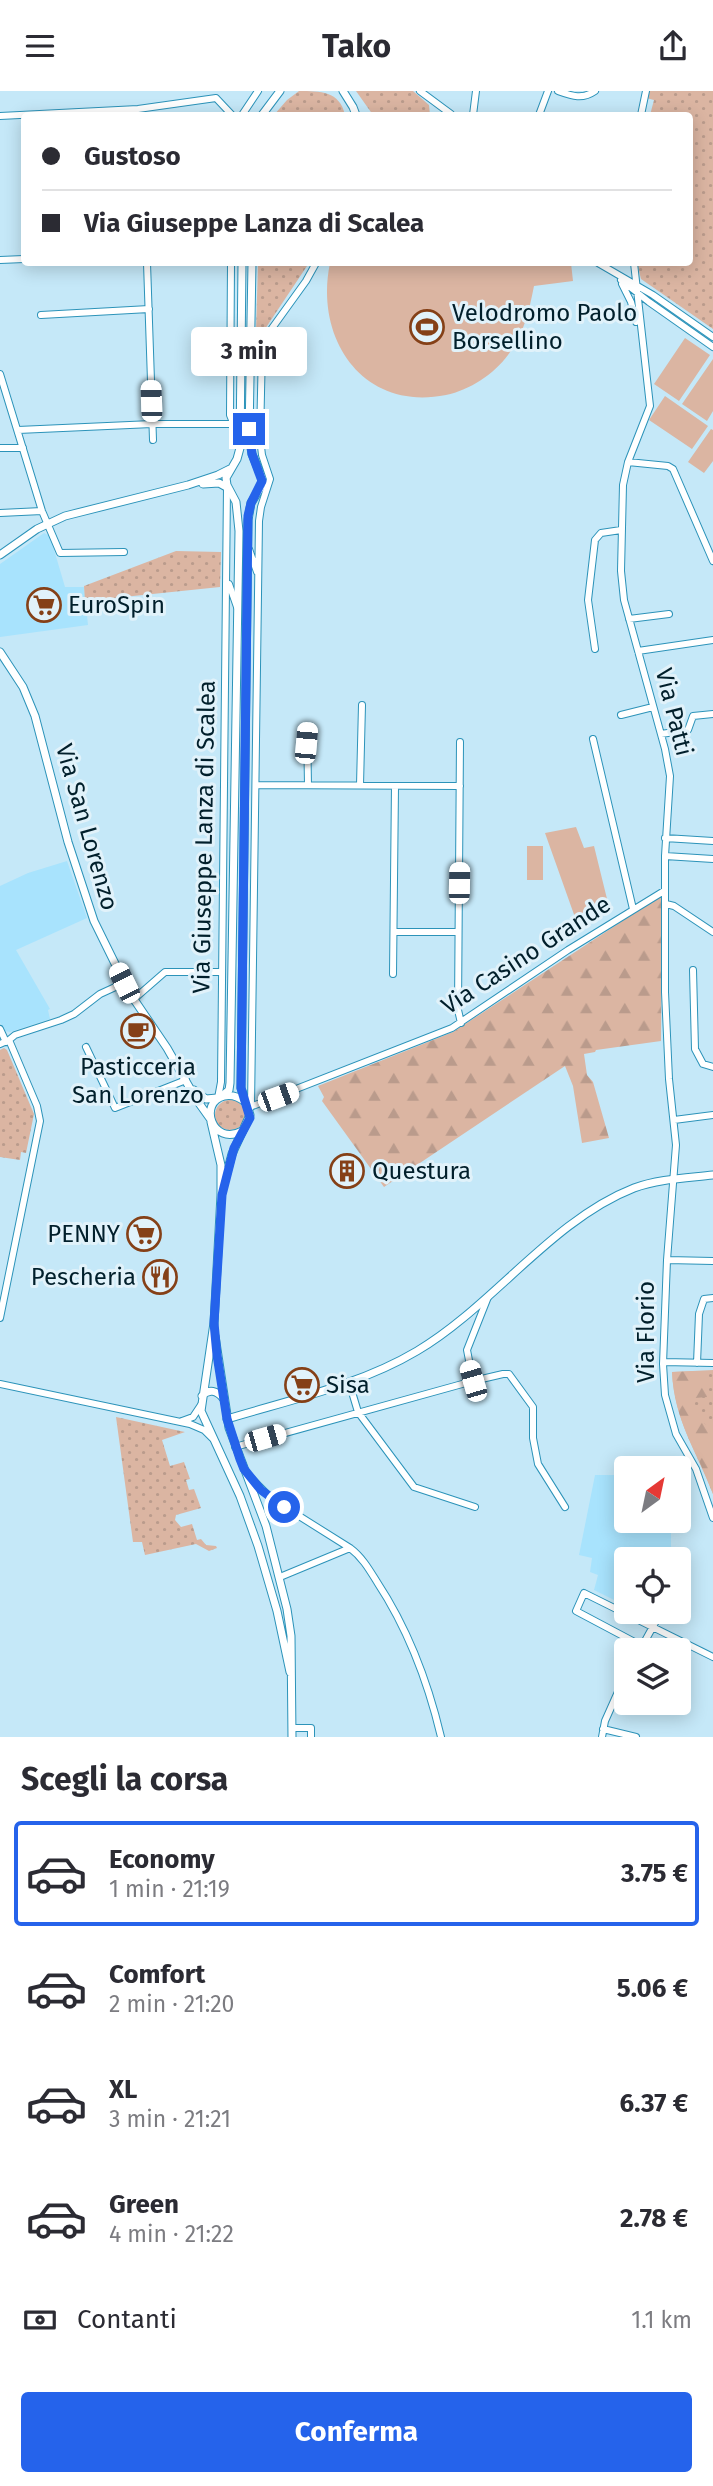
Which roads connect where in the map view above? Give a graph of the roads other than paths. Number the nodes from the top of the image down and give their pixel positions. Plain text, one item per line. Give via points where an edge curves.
1 (258, 91) edge
2 (275, 91) edge
3 (280, 91) edge
4 (343, 91) edge
5 (420, 91) edge
6 (476, 91) edge
7 (548, 91) edge
8 (558, 91) edge
9 (595, 91) edge
10 (646, 91) edge
11 (216, 94) edge
12 (138, 112) edge
13 (230, 112) edge
14 (244, 112) edge
15 (264, 112) edge
16 (264, 112) edge
17 (356, 112) edge
18 (447, 112) edge
19 (474, 112) edge
20 (540, 112) edge
21 (642, 112) edge
22 (21, 115) edge
23 (0, 116) edge
24 (21, 258) edge
25 (0, 260) edge
26 (147, 266) edge
27 (232, 266) edge
28 (242, 266) edge
29 (253, 266) edge
30 (314, 266) edge
31 (603, 266) edge
32 (634, 266) edge
33 (611, 271) junction
34 (636, 289) junction
35 (149, 309) junction
36 (41, 315) dead end
37 (713, 337) edge
38 (713, 347) edge
39 (645, 367) junction
40 (250, 376) junction
41 (261, 376) junction
42 (1, 378) edge
43 (152, 424) junction
44 (233, 424) junction
45 (18, 430) junction
46 (153, 440) dead end
47 (240, 441) junction
48 (0, 448) edge
49 (23, 448) junction
50 (628, 462) junction
51 (232, 466) junction
52 (258, 468) junction
53 (188, 485) junction
54 (229, 489) junction
55 (256, 495) junction
56 (42, 511) junction
57 (0, 513) edge
58 (47, 523) junction
59 (621, 530) junction
60 (248, 540) junction
61 (124, 552) dead end
62 (0, 555) edge
63 (713, 561) edge
64 (227, 575) junction
65 (258, 581) junction
66 (237, 609) junction
67 (669, 614) dead end
68 (629, 619) junction
69 (713, 640) edge
70 (595, 649) dead end
71 (638, 651) junction
72 (0, 652) edge
73 (362, 705) dead end
74 (653, 707) junction
75 (713, 714) edge
76 (621, 715) dead end
77 (307, 726) dead end
78 (661, 734) junction
79 (593, 739) dead end
80 (460, 743) dead end
81 (256, 785) junction
82 (308, 785) junction
83 (360, 785) junction
84 (395, 786) junction
85 (460, 786) junction
86 (665, 838) junction
87 (713, 841) edge
88 (665, 856) junction
89 (713, 859) edge
90 (664, 891) junction
91 (666, 904) junction
92 (633, 909) junction
93 (394, 932) junction
94 (458, 932) junction
95 (713, 932) edge
96 (694, 970) dead end
97 (222, 972) junction
98 (393, 974) dead end
99 (124, 983) junction
100 (134, 999) junction
101 (461, 1023) junction
102 (0, 1029) edge
103 (5, 1042) edge
104 (86, 1047) dead end
105 (713, 1067) edge
106 (187, 1081) junction
107 (220, 1097) junction
108 (248, 1106) junction
109 (713, 1115) edge
110 (674, 1120) junction
111 (211, 1121) junction
112 (245, 1128) junction
113 (713, 1175) edge
114 (675, 1179) junction
115 (222, 1195) junction
116 (667, 1260) junction
117 (713, 1261) edge
118 (489, 1295) junction
119 (713, 1298) edge
120 (0, 1318) edge
121 (214, 1323) junction
122 (663, 1363) junction
123 (697, 1363) junction
124 (713, 1363) edge
125 (473, 1381) junction
126 (349, 1382) junction
127 (0, 1384) edge
128 (202, 1396) junction
129 (223, 1399) junction
130 (201, 1405) junction
131 (358, 1412) junction
132 (227, 1419) junction
133 (180, 1421) junction
134 (212, 1438) junction
135 (234, 1447) junction
136 (244, 1469) junction
137 (475, 1507) dead end
138 (565, 1507) dead end
139 (713, 1518) edge
140 (350, 1548) junction
141 (280, 1577) junction
142 (284, 1595) junction
143 (273, 1599) junction
144 (655, 1624) edge
145 (654, 1627) junction
146 (623, 1638) edge
147 (647, 1638) edge
148 (713, 1657) edge
149 (290, 1672) junction
150 (614, 1702) edge
151 (292, 1728) junction
152 (603, 1728) junction
153 (292, 1737) edge
154 (311, 1737) edge
155 (441, 1737) edge
156 (602, 1737) edge
157 (636, 1737) edge

1 - 14 street
2 - 15 street
3 - 16 street
4 - 17 street
5 - 18 street
6 - 19 street
7 - 20 street
8 - 9 street via 576,97
10 - 21 street
11 - 12 street
11 - 13 street
22 - 23 street
24 - 25 street
26 - 35 street
27 - 44 street
28 - 47 street
29 - 40 street
30 - 41 street, Via Giuseppe Lanza di Scalea via 265,340
31 - 33 street
32 - 34 street, Via Patti
33 - 34 street
33 - 39 street via 631,302
34 - 37 street via 653,295
34 - 38 street
34 - 39 street, Via Patti
35 - 36 street
35 - 43 street
39 - 50 street, Via Patti via 650,406
40 - 41 street
40 - 52 street via 250,444
41 - 65 street, Via Giuseppe Lanza di Scalea via 260,444 270,482 259,517
42 - 45 street
43 - 44 street
43 - 45 street
43 - 46 street
44 - 47 street
45 - 49 street
47 - 51 street
48 - 49 street
49 - 56 street
50 - 59 street, Via Patti via 622,485
50 - 63 street via 673,469
51 - 52 street via 246,462
51 - 53 street
51 - 54 street via 226,478
52 - 55 street via 262,481
53 - 54 street via 216,483
53 - 58 street
54 - 55 street via 244,499
54 - 64 street, Via Giuseppe Lanza di Scalea
54 - 66 street, Via Giuseppe Lanza di Scalea via 238,517
55 - 60 street, Via Giuseppe Lanza di Scalea via 249,509
56 - 57 street
56 - 58 street
58 - 61 street via 60,553
58 - 62 street
59 - 68 street, Via Patti
59 - 70 street via 601,533 595,540 588,606
60 - 65 street, Via Giuseppe Lanza di Scalea
60 - 108 street, Via Giuseppe Lanza di Scalea via 241,1088
64 - 66 street, Via Giuseppe Lanza di Scalea
64 - 97 street, Via Giuseppe Lanza di Scalea
65 - 81 street, Via Giuseppe Lanza di Scalea
66 - 107 street, Via Giuseppe Lanza di Scalea via 230,1083
67 - 68 street
68 - 71 street, Via Patti
69 - 71 street
71 - 74 street, Via Patti
72 - 99 street, Via San Lorenzo via 29,699 87,906
73 - 83 street
74 - 76 street
74 - 78 street, Via Patti
75 - 78 street via 693,716 688,730
77 - 82 street
78 - 86 street, Via Patti via 670,776
79 - 92 street
80 - 85 street
81 - 82 street
81 - 108 street, Via Giuseppe Lanza di Scalea
82 - 83 street
83 - 84 street
84 - 85 street
84 - 93 street
85 - 94 street
86 - 87 street
86 - 88 street, Via Patti
88 - 89 street
88 - 90 street, Via Patti
90 - 91 street, Via Patti
90 - 92 street, Via Casino Grande
91 - 95 street
91 - 110 street, Via Patti via 667,1052
92 - 101 street, Via Casino Grande
93 - 94 street
93 - 98 street
94 - 101 street
96 - 105 street via 695,1049 703,1064
97 - 100 street via 165,972
97 - 107 street, Via Giuseppe Lanza di Scalea
99 - 100 street, Via San Lorenzo
99 - 103 street via 74,1014
100 - 106 street, Via San Lorenzo
101 - 108 street, Via Casino Grande via 317,1083
102 - 103 street
103 - 120 street via 40,1121
104 - 106 street via 115,1108
106 - 107 street, Via San Lorenzo via 203,1098
106 - 111 street, Via San Lorenzo
107 - 108 street via 235,1096
107 - 111 street via 212,1106
108 - 112 street via 250,1118
109 - 110 street
110 - 114 street, Via Patti
111 - 112 street via 228,1135
111 - 115 street, Via San Lorenzo
112 - 115 street, Via San Lorenzo via 232,1154
113 - 114 street
114 - 116 street, Via Florio
114 - 118 street via 636,1187 601,1203
115 - 121 street, Via San Lorenzo
116 - 117 street
116 - 122 street, Via Florio
118 - 125 street via 467,1350
118 - 126 street via 417,1351
119 - 123 street via 704,1300 699,1314
121 - 128 street
121 - 129 street
122 - 123 street
122 - 139 street, Via Florio via 665,1395 677,1434 696,1469
123 - 124 street
125 - 131 street
125 - 138 street via 509,1374 519,1387 533,1407 538,1464
126 - 131 street
126 - 132 street
127 - 133 street
128 - 129 street via 211,1391
128 - 130 street
129 - 132 street
130 - 133 street via 190,1419
130 - 134 street
131 - 135 street
131 - 137 street via 414,1487
132 - 135 street
133 - 134 street
134 - 143 street via 249,1520
135 - 136 street
136 - 140 street via 272,1499
136 - 141 street
140 - 141 street
140 - 155 street via 365,1563 399,1618 424,1678
141 - 142 street
142 - 143 street via 280,1601
142 - 149 street via 291,1636
143 - 149 street
144 - 145 street
145 - 146 street via 584,1593 576,1611
145 - 147 street
145 - 148 street
149 - 151 street
150 - 152 street
151 - 153 street
151 - 154 street via 311,1728
152 - 156 street
152 - 157 street

